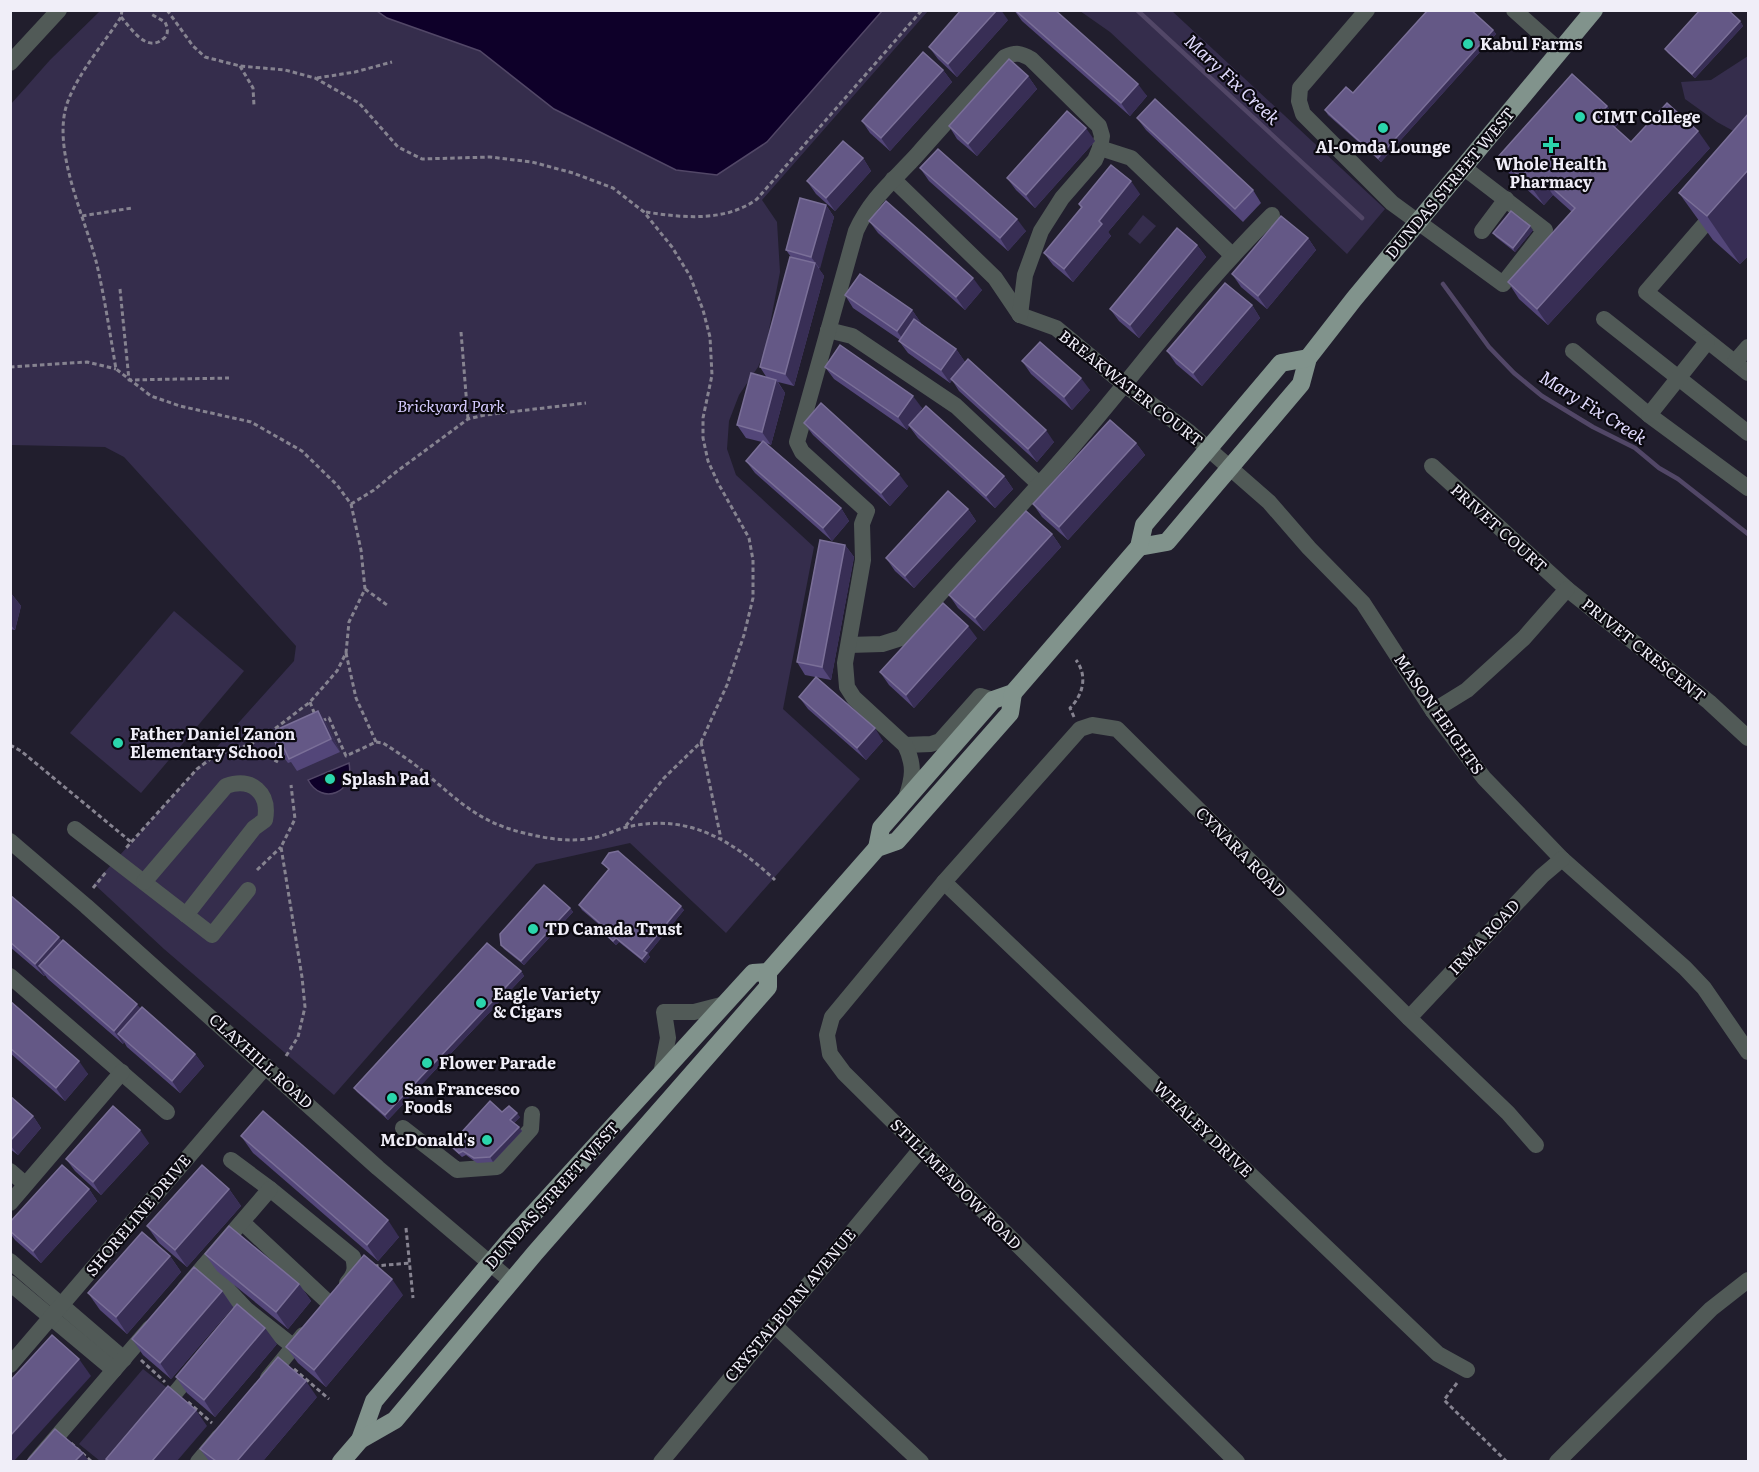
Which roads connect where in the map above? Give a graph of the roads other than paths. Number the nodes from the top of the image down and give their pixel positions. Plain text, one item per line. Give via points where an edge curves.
1 (59, 10) edge
2 (1367, 10) edge
3 (1514, 10) edge
4 (1594, 10) edge
5 (1560, 51) junction
6 (10, 63) edge
7 (1100, 148) junction
8 (1463, 167) junction
9 (893, 179) junction
10 (1727, 198) edge
11 (1506, 199) junction
12 (1272, 215) dead end
13 (1417, 222) junction
14 (1482, 231) dead end
15 (1232, 255) junction
16 (1020, 315) junction
17 (1604, 319) dead end
18 (828, 330) junction
19 (1707, 342) junction
20 (1749, 347) edge
21 (1573, 351) dead end
22 (1308, 358) junction
23 (1734, 362) junction
24 (1749, 373) edge
25 (1679, 377) junction
26 (1125, 385) junction
27 (1649, 414) junction
28 (1749, 433) edge
29 (1208, 449) junction
30 (1432, 466) dead end
31 (1230, 467) junction
32 (1040, 485) junction
33 (1749, 488) edge
34 (1139, 547) junction
35 (1567, 589) junction
36 (849, 645) junction
37 (1013, 693) junction
38 (993, 700) junction
39 (1433, 711) junction
40 (1749, 738) edge
41 (905, 745) junction
42 (905, 801) junction
43 (75, 830) dead end
44 (10, 841) edge
45 (877, 848) junction
46 (1562, 858) junction
47 (144, 882) junction
48 (944, 882) junction
49 (248, 890) dead end
50 (186, 915) junction
51 (768, 972) junction
52 (10, 976) edge
53 (725, 1004) junction
54 (1409, 1018) junction
55 (1743, 1032) edge
56 (1749, 1052) edge
57 (266, 1066) junction
58 (122, 1071) junction
59 (661, 1074) junction
60 (167, 1112) dead end
61 (532, 1114) dead end
62 (403, 1128) dead end
63 (1536, 1145) dead end
64 (920, 1150) junction
65 (231, 1160) dead end
66 (10, 1171) edge
67 (25, 1184) junction
68 (270, 1189) junction
69 (10, 1203) edge
70 (242, 1222) junction
71 (10, 1261) edge
72 (490, 1263) junction
73 (204, 1266) junction
74 (1749, 1280) edge
75 (511, 1281) junction
76 (10, 1283) edge
77 (175, 1300) edge
78 (57, 1311) junction
79 (323, 1312) junction
80 (160, 1317) edge
81 (774, 1325) junction
82 (289, 1353) junction
83 (204, 1359) edge
84 (123, 1360) junction
85 (10, 1365) edge
86 (1467, 1370) road end
87 (261, 1387) edge
88 (147, 1427) edge
89 (226, 1428) edge
90 (360, 1440) junction
91 (35, 1461) edge
92 (198, 1461) edge
93 (341, 1461) edge
94 (661, 1461) edge
95 (921, 1461) edge
96 (1237, 1461) edge
97 (1557, 1461) edge

1 - 6 street
2 - 13 street via 1300,88 1299,100 1303,114
3 - 5 street
4 - 5 main road, DUNDAS STREET WEST
5 - 8 main road, DUNDAS STREET WEST
7 - 9 street via 1099,126 1031,59 1013,53 1005,57
7 - 15 street via 1131,158
7 - 16 street via 1041,231 1025,275
8 - 11 street
8 - 13 main road, DUNDAS STREET WEST
9 - 16 street via 995,278
9 - 18 street via 874,199 856,231
10 - 19 street via 1646,292
11 - 13 street via 1545,230 1503,285
11 - 14 street
12 - 15 street
13 - 22 main road, DUNDAS STREET WEST
15 - 26 street
16 - 26 street, BREAKWATER COURT via 1056,328
17 - 25 street
18 - 32 street via 852,336 956,406
18 - 36 street via 797,442 802,452 867,511 862,524 863,560
19 - 23 street
19 - 25 street
20 - 23 street
21 - 27 street
22 - 29 main road, DUNDAS STREET WEST via 1281,363
22 - 31 main road, DUNDAS STREET WEST via 1301,384
23 - 24 street
25 - 27 street
25 - 28 street
26 - 29 street, BREAKWATER COURT
26 - 32 street
27 - 33 street
29 - 31 street, MASON HEIGHTS
29 - 34 main road, DUNDAS STREET WEST via 1144,525
30 - 35 street, PRIVET COURT
31 - 34 main road, DUNDAS STREET WEST via 1167,542
31 - 39 street, MASON HEIGHTS via 1269,502 1362,603
32 - 36 street via 901,638 882,644
34 - 37 main road, DUNDAS STREET WEST
35 - 39 street, PRIVET CRESCENT via 1524,638 1467,690
35 - 40 street, PRIVET CRESCENT
36 - 41 street via 845,663 847,687
37 - 38 main road, DUNDAS STREET WEST
37 - 45 main road, DUNDAS STREET WEST via 1010,713 897,841
38 - 41 street via 980,696 940,741
38 - 42 main road, DUNDAS STREET WEST
39 - 46 street, MASON HEIGHTS via 1484,778
41 - 42 street via 913,769
42 - 45 main road, DUNDAS STREET WEST via 881,828
43 - 47 street
44 - 57 street, CLAYHILL ROAD
45 - 51 main road, DUNDAS STREET WEST
46 - 54 street, IRMA ROAD
46 - 55 street, MASON HEIGHTS via 1685,968
47 - 50 street
47 - 50 street via 226,786 248,783 257,790 267,804 265,820 254,828
48 - 54 street, CYNARA ROAD via 1080,729 1092,725 1117,729
48 - 64 street, STILLMEADOW ROAD via 832,1017 827,1035 830,1054 844,1073
48 - 86 street, WHALEY DRIVE via 1438,1354
49 - 50 street via 212,935
51 - 53 main road, DUNDAS STREET WEST via 753,974
51 - 75 main road, DUNDAS STREET WEST via 768,987
52 - 58 street
53 - 59 main road, DUNDAS STREET WEST
53 - 59 street via 694,1012 664,1012 668,1038
54 - 63 street, CYNARA ROAD
55 - 56 street, MASON HEIGHTS
57 - 72 street, CLAYHILL ROAD
57 - 78 street, SHORELINE DRIVE
58 - 60 street
58 - 67 street
59 - 72 main road, DUNDAS STREET WEST
61 - 62 street via 531,1129 497,1167 457,1170
64 - 81 street, CRYSTALBURN AVENUE
64 - 96 street, STILLMEADOW ROAD
65 - 68 street
66 - 67 street
67 - 69 street
68 - 70 street
68 - 79 street via 353,1257 353,1276
70 - 73 street
70 - 79 street
71 - 78 street
72 - 75 street, CLAYHILL ROAD
72 - 90 main road, DUNDAS STREET WEST via 374,1401
73 - 77 street
73 - 82 street via 224,1284 243,1313
74 - 97 street via 1710,1309
75 - 90 main road, DUNDAS STREET WEST via 395,1420
76 - 78 street
78 - 84 street
78 - 85 street, SHORELINE DRIVE
79 - 82 street
80 - 84 street
81 - 94 street, CRYSTALBURN AVENUE
81 - 95 street
82 - 87 street
83 - 88 street
84 - 91 street
89 - 92 street
90 - 93 main road, DUNDAS STREET WEST

